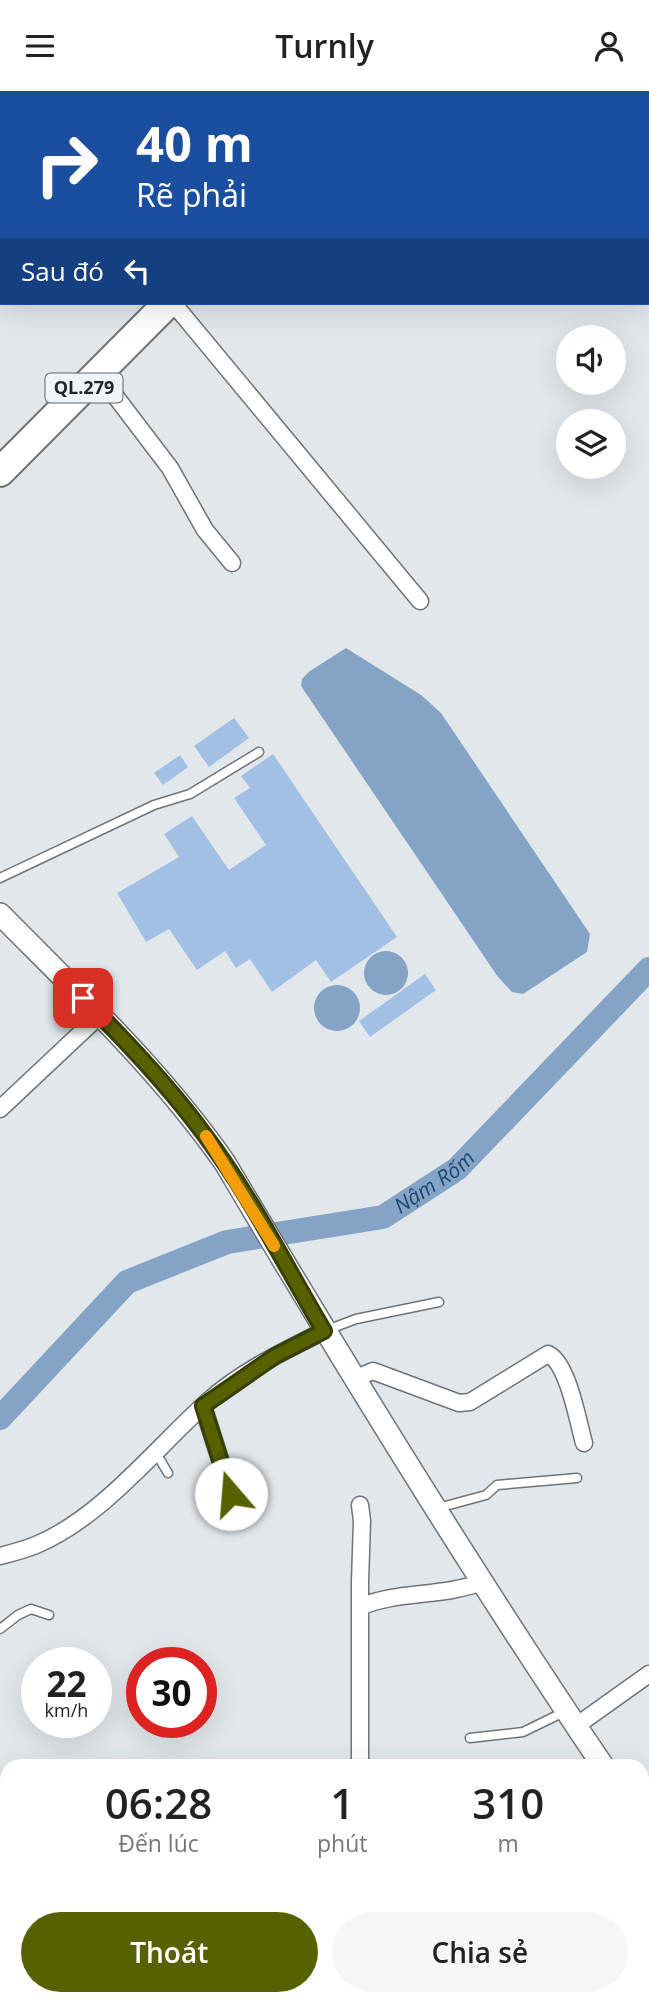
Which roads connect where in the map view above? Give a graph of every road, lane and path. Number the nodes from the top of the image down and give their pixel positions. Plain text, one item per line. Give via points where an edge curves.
1 (166, 305) edge
2 (175, 305) edge
3 (96, 376) junction
4 (1, 467) edge
5 (232, 563) dead end
6 (420, 601) dead end
7 (259, 752) dead end
8 (0, 878) edge
9 (0, 914) edge
10 (100, 1015) junction
11 (0, 1109) edge
12 (439, 1302) dead end
13 (321, 1325) junction
14 (354, 1379) junction
15 (203, 1406) junction
16 (584, 1443) dead end
17 (156, 1453) junction
18 (168, 1473) dead end
19 (577, 1478) dead end
20 (231, 1494) dead end
21 (360, 1505) dead end
22 (435, 1509) junction
23 (0, 1556) edge
24 (482, 1582) junction
25 (360, 1607) junction
26 (48, 1615) dead end
27 (0, 1629) edge
28 (649, 1675) edge
29 (571, 1718) junction
30 (470, 1738) dead end
31 (360, 1759) edge
32 (598, 1759) edge

1 - 3 highway, QL.279
2 - 6 street
3 - 4 highway, QL.279
3 - 5 street via 170,468 205,530
7 - 8 lane via 190,794 154,805
9 - 10 street
10 - 11 street
10 - 13 street via 176,1099 225,1163
12 - 13 lane
13 - 14 street
13 - 15 street
14 - 16 street via 373,1371 458,1403 470,1402 548,1354 556,1359 568,1386
14 - 22 street
15 - 17 street
15 - 20 street
17 - 18 lane
17 - 23 street via 83,1518 37,1545
19 - 22 lane via 497,1485 486,1495
21 - 25 street
22 - 24 street
24 - 25 street
24 - 29 street
25 - 31 street
26 - 27 lane via 31,1609
28 - 29 street
29 - 30 lane via 523,1732
29 - 32 street

